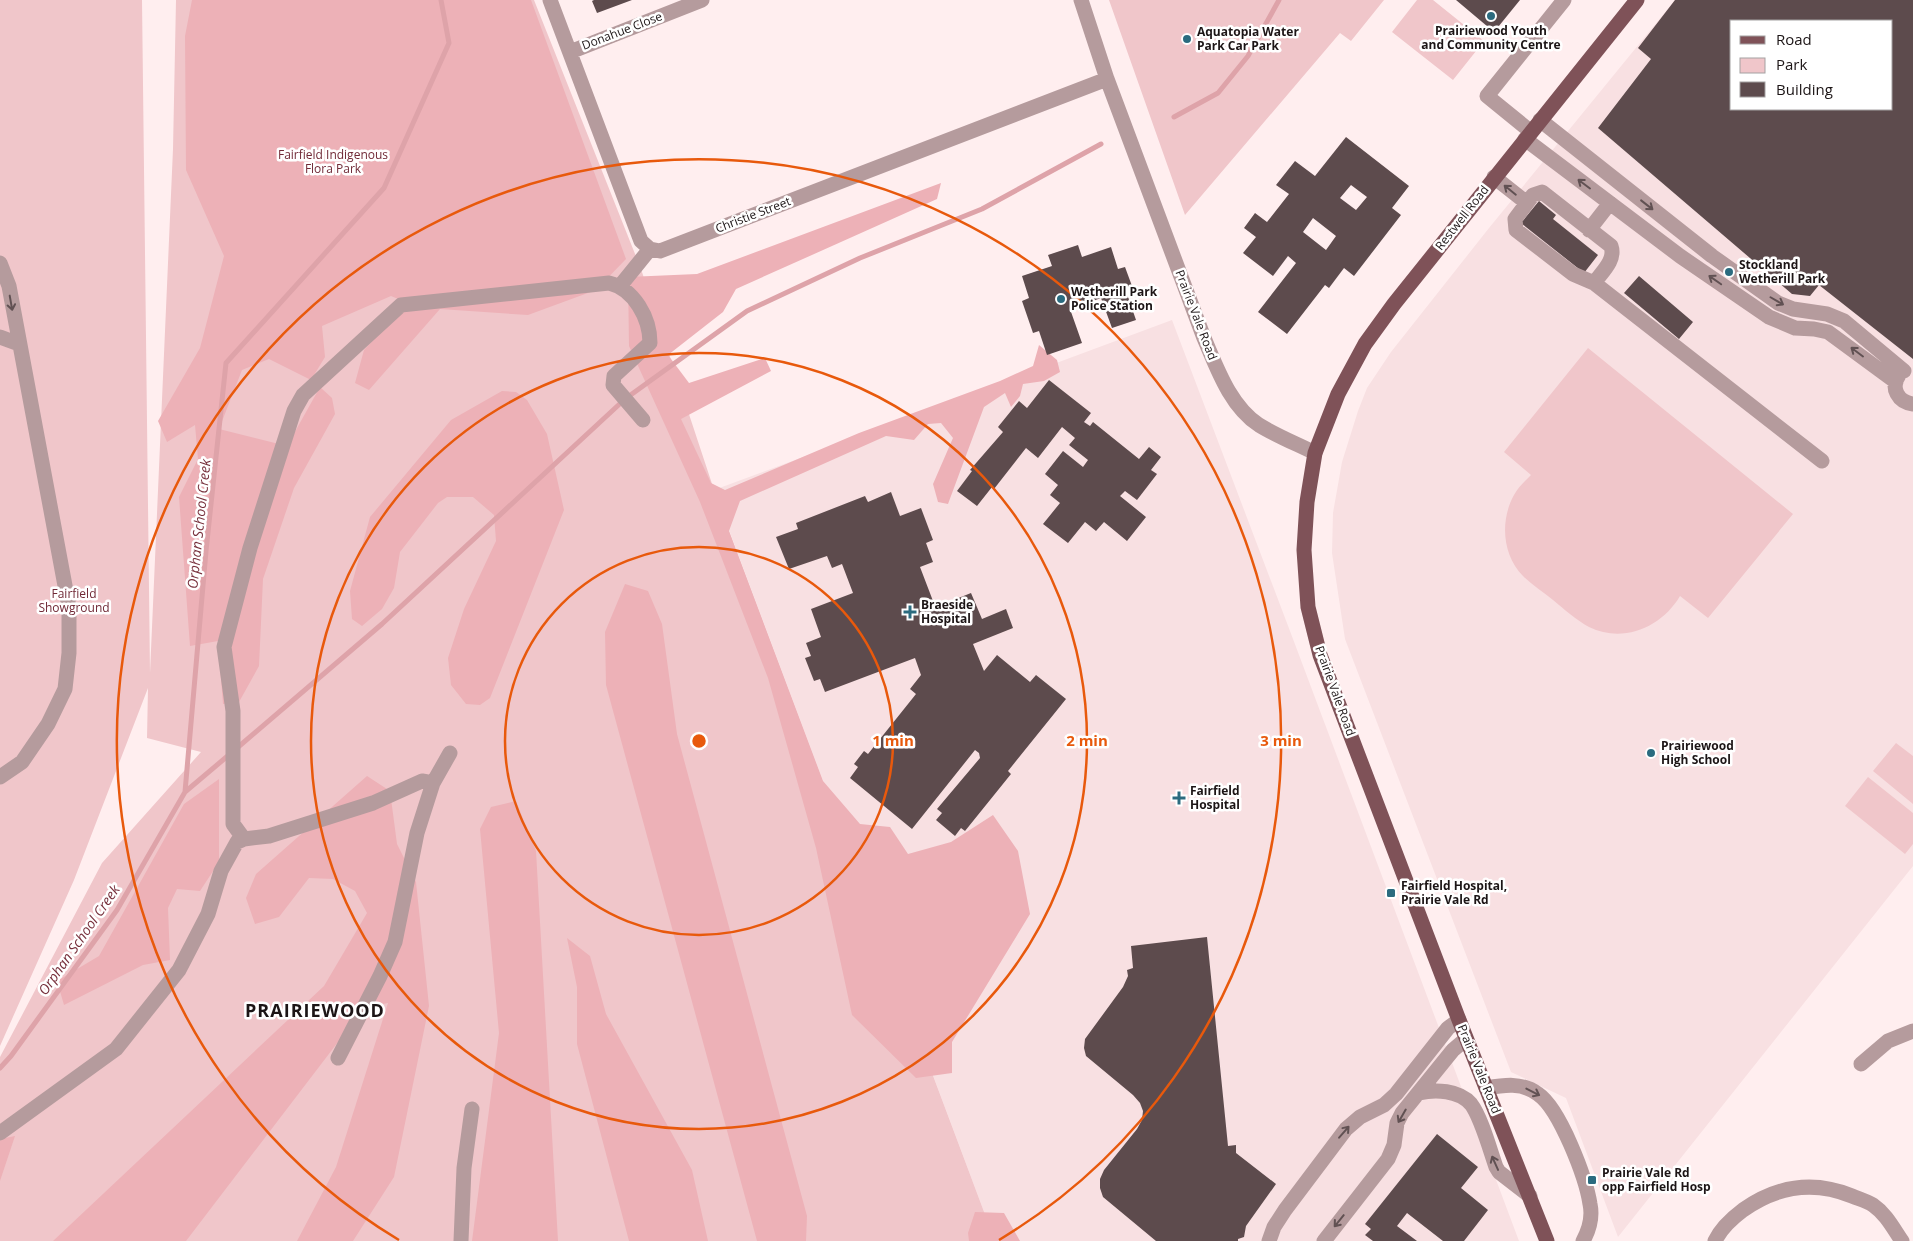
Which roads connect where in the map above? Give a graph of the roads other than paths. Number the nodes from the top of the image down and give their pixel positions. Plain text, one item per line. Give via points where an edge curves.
1 (550, 0) edge
2 (702, 0) edge
3 (1081, 0) edge
4 (1564, 0) edge
5 (1637, 0) edge
6 (570, 52) junction
7 (1107, 79) junction
8 (1532, 130) junction
9 (1494, 177) junction
10 (1527, 203) junction
11 (1610, 203) junction
12 (1589, 230) junction
13 (650, 249) junction
14 (0, 263) edge
15 (1594, 283) junction
16 (620, 286) junction
17 (0, 336) edge
18 (18, 344) junction
19 (1904, 374) edge
20 (1913, 404) edge
21 (643, 420) dead end
22 (1315, 453) junction
23 (1822, 461) dead end
24 (450, 753) dead end
25 (0, 777) edge
26 (434, 783) junction
27 (244, 839) junction
28 (1459, 1020) junction
29 (1913, 1031) edge
30 (1466, 1039) junction
31 (338, 1058) dead end
32 (1861, 1064) dead end
33 (1486, 1088) junction
34 (1419, 1093) junction
35 (472, 1109) dead end
36 (0, 1133) edge
37 (1530, 1196) junction
38 (1913, 1236) edge
39 (461, 1241) edge
40 (1269, 1241) edge
41 (1324, 1241) edge
42 (1547, 1241) edge
43 (1582, 1241) edge
44 (1715, 1241) edge
45 (1902, 1241) edge
46 (1906, 1241) edge

1 - 6 street
2 - 6 street, Donahue Close
3 - 7 street, Prairie Vale Road
4 - 8 street via 1487,96
5 - 8 main road, Restwell Road
6 - 13 street via 641,241
7 - 13 street, Christie Street via 660,251
7 - 22 street, Prairie Vale Road via 1204,338 1226,385 1249,417 1259,425
8 - 9 main road, Restwell Road
11 -> 8 street
8 -> 19 street via 1778,303 1844,321
10 -> 9 street
9 - 22 main road, Restwell Road via 1365,344 1338,394
10 - 12 street via 1533,195 1542,192
10 - 15 street via 1515,219 1516,230 1573,274
11 - 12 street
19 -> 11 street via 1828,332 1795,328 1769,317
12 - 15 street via 1611,246 1613,253
13 - 16 street
14 -> 18 street via 9,286
15 - 23 street
16 - 21 street via 631,295 650,329 650,343 614,376 613,385
16 - 27 street via 609,283 401,305 304,395 294,410 252,539 224,646 233,711 233,824
17 - 18 street
18 - 25 street via 69,608 70,653 65,689 48,724 22,762
19 - 20 street via 1895,389 1906,403
22 - 28 main road, Prairie Vale Road via 1304,550 1308,607 1320,655
24 - 26 street
26 - 27 street via 422,781 373,803 270,836
26 - 31 street via 417,833 396,942
27 - 36 street via 237,842 221,871 208,914 179,970 116,1049
28 - 30 main road, Prairie Vale Road
40 -> 28 street via 1285,1210 1346,1129 1396,1094 1448,1028
29 - 32 street via 1888,1041
30 - 33 main road, Prairie Vale Road
30 - 34 street
33 - 37 main road, Prairie Vale Road
33 -> 43 street via 1514,1084 1538,1094 1553,1111 1579,1166 1591,1205 1590,1230
37 -> 34 street via 1499,1172 1477,1115 1467,1100 1436,1091
34 -> 41 street via 1402,1113 1388,1160
35 - 39 street via 464,1168
37 - 42 main road, Prairie Vale Road
38 - 46 street
44 - 45 street via 1719,1231 1734,1216 1758,1199 1782,1189 1811,1187 1839,1191 1872,1204 1888,1219

